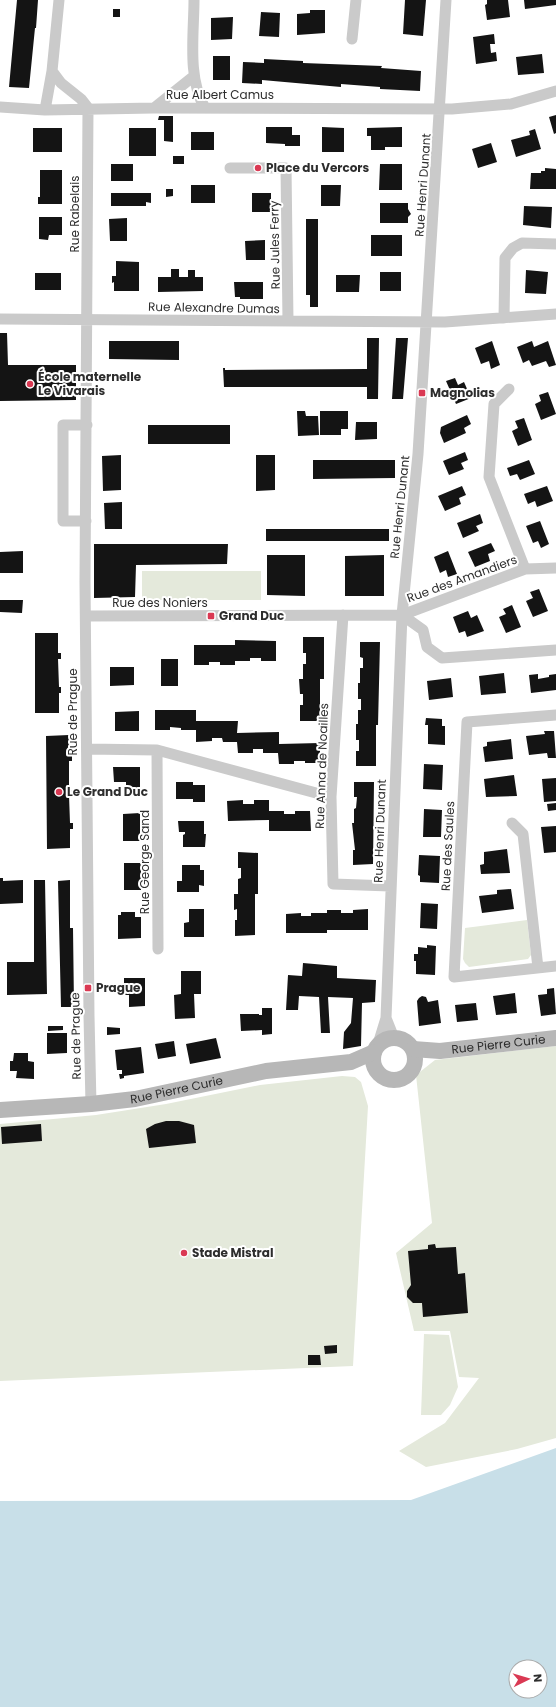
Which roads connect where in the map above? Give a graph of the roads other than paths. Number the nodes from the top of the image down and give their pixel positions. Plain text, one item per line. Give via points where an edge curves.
1 (59, 0) edge
2 (194, 0) edge
3 (356, 0) edge
4 (446, 0) edge
5 (352, 39) dead end
6 (52, 71) junction
7 (194, 76) junction
8 (556, 91) edge
9 (0, 107) edge
10 (88, 108) junction
11 (154, 108) junction
12 (205, 108) junction
13 (441, 109) junction
14 (45, 110) junction
15 (230, 168) dead end
16 (556, 244) edge
17 (556, 314) edge
18 (504, 318) junction
19 (0, 319) edge
20 (88, 319) junction
21 (288, 322) junction
22 (427, 322) junction
23 (509, 389) dead end
24 (87, 425) junction
25 (86, 521) junction
26 (556, 568) edge
27 (525, 569) junction
28 (343, 615) junction
29 (402, 615) junction
30 (86, 616) junction
31 (556, 650) edge
32 (556, 715) edge
33 (87, 749) junction
34 (157, 750) junction
35 (331, 797) junction
36 (512, 823) dead end
37 (390, 886) junction
38 (158, 949) dead end
39 (556, 966) edge
40 (538, 968) junction
41 (386, 1018) junction
42 (394, 1038) junction
43 (556, 1038) edge
44 (376, 1048) junction
45 (414, 1057) junction
46 (351, 1062) junction
47 (376, 1070) junction
48 (91, 1104) junction
49 (0, 1110) edge

1 - 6 street
2 - 7 street
3 - 5 street
4 - 13 street, Rue Henri Dunant
6 - 10 street
6 - 14 street
7 - 11 street
7 - 12 street via 197,92
8 - 13 street, Rue Albert Camus via 511,104
9 - 14 street, Rue Albert Camus
10 - 11 street, Rue Albert Camus
10 - 14 street, Rue Albert Camus
10 - 20 street, Rue Rabelais
11 - 12 street, Rue Albert Camus
12 - 13 street, Rue Albert Camus
13 - 22 street, Rue Henri Dunant
15 - 21 street, Rue Jules Ferry via 286,168
16 - 18 street via 522,243 513,248 505,258
17 - 18 street, Rue Alexandre Dumas
18 - 22 street, Rue Alexandre Dumas
19 - 20 street, Rue Alexandre Dumas
20 - 21 street, Rue Alexandre Dumas
20 - 24 street, Rue de Prague
21 - 22 street, Rue Alexandre Dumas
22 - 29 street, Rue Henri Dunant via 418,454
23 - 27 street via 494,404 489,477
24 - 25 street, Rue de Prague
24 - 25 street via 63,425 63,521
25 - 30 street, Rue de Prague
26 - 27 street, Rue des Amandiers
27 - 29 street, Rue des Amandiers
28 - 29 street, Rue des Noniers
28 - 30 street, Rue des Noniers
28 - 35 street, Rue Anna de Noailles
29 - 31 street via 423,630 427,647 442,658
29 - 37 street, Rue Henri Dunant
30 - 33 street, Rue de Prague
32 - 40 street, Rue des Saules via 467,722 454,977
33 - 34 street
33 - 48 street, Rue de Prague
34 - 35 street
34 - 38 street, Rue George Sand
35 - 37 street, Rue Anna de Noailles via 333,884
36 - 40 street via 523,834
37 - 41 street, Rue Henri Dunant
39 - 40 street, Rue des Saules
41 - 42 street, Rue Henri Dunant
41 - 44 street, Rue Henri Dunant
42 - 44 street via 383,1041
42 - 45 street via 405,1041
43 - 45 street, Rue Pierre Curie via 440,1051
44 - 46 street, Rue Pierre Curie
44 - 47 street via 373,1058
45 - 47 street via 407,1076 401,1079 387,1079
46 - 47 street, Rue Pierre Curie
46 - 48 street, Rue Pierre Curie via 266,1072 135,1099
48 - 49 street, Rue Pierre Curie

